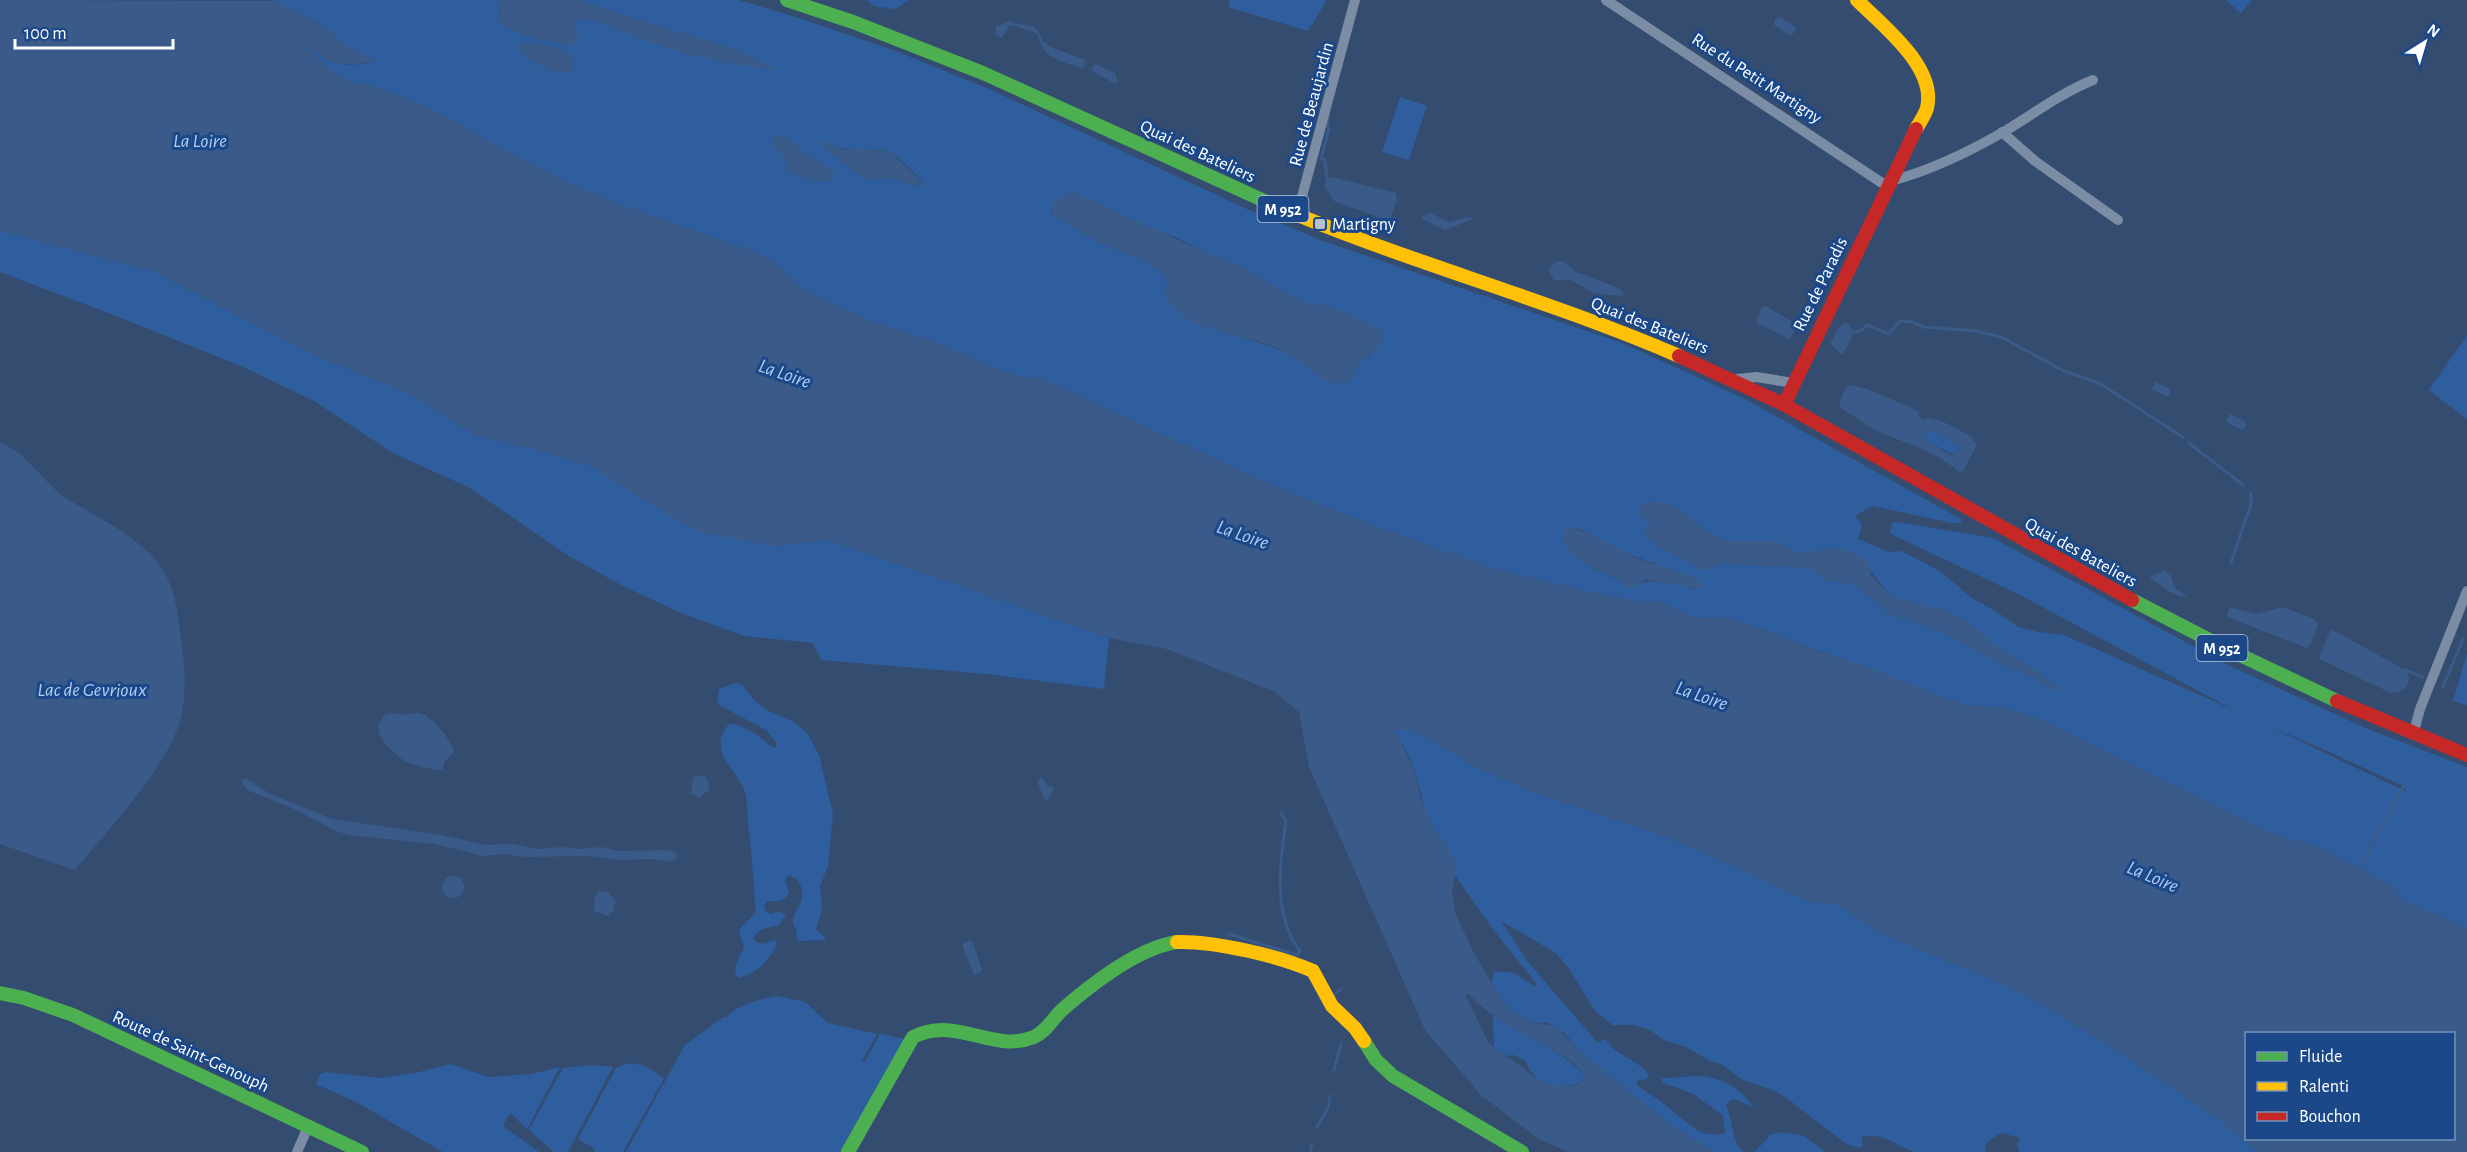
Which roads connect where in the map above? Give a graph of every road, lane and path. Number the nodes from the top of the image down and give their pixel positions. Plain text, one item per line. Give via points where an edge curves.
1 (787, 0) edge
2 (1355, 0) edge
3 (1606, 0) edge
4 (1857, 0) edge
5 (2093, 80) dead end
6 (2002, 132) junction
7 (1890, 184) junction
8 (1297, 215) junction
9 (2118, 220) dead end
10 (1734, 379) junction
11 (1793, 383) junction
12 (1784, 405) junction
13 (2467, 591) edge
14 (2414, 735) junction
15 (2467, 755) edge
16 (0, 993) edge
17 (308, 1127) junction
18 (297, 1152) edge
19 (362, 1152) edge
20 (848, 1152) edge
21 (1522, 1152) edge

1 - 8 main road, Quai des Bateliers / M 952 via 991,76
2 - 8 street, Rue de Beaujardin
3 - 7 street, Rue du Petit Martigny
4 - 7 main road via 1910,52 1927,90 1927,106
5 - 6 street via 2067,90
6 - 7 street via 1923,172
6 - 9 street via 2035,161
7 - 11 main road, Rue de Paradis
8 - 10 main road, Quai des Bateliers / M 952 via 1599,322
10 - 11 street via 1757,377
10 - 12 main road, Quai des Bateliers / M 952
11 - 12 main road, Rue de Paradis
12 - 14 main road, Quai des Bateliers / M 952 via 2183,628 2328,699
13 - 14 street via 2420,709
14 - 15 main road, Quai des Bateliers / M 952
16 - 17 main road, Route de Saint-Genouph via 73,1016
17 - 18 street
17 - 19 main road, Route de Saint-Genouph
20 - 21 main road via 913,1037 932,1029 1005,1040 1034,1037 1046,1031 1064,1008 1101,981 1162,944 1182,941 1220,945 1313,971 1332,1006 1393,1076

